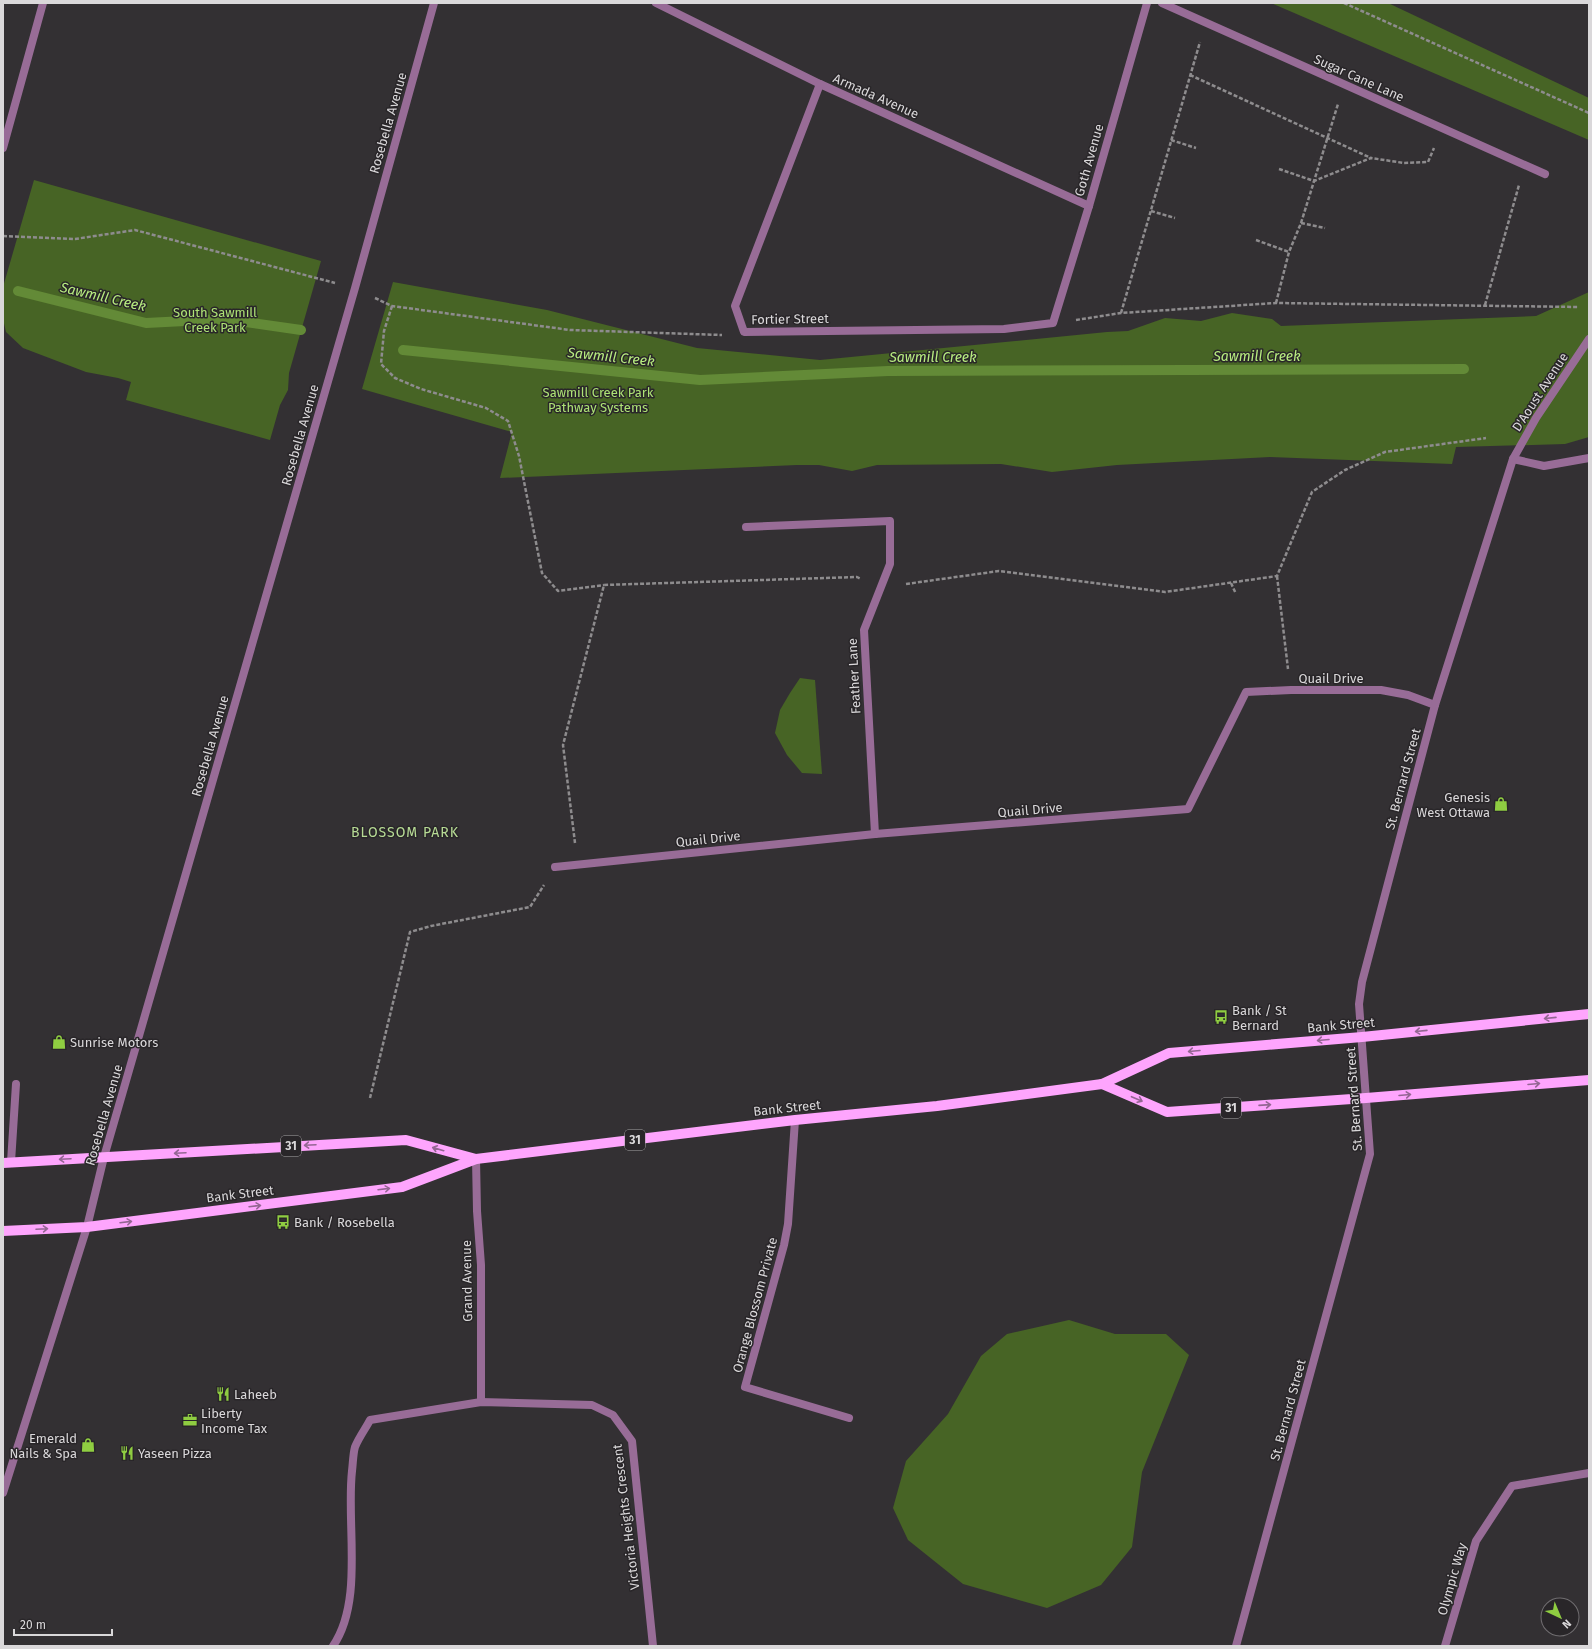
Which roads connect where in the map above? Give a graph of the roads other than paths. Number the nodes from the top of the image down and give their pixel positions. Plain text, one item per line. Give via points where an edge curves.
1 (43, 3) edge
2 (434, 3) edge
3 (656, 3) edge
4 (1147, 3) edge
5 (1162, 3) edge
6 (820, 84) junction
7 (3, 148) edge
8 (1545, 174) dead end
9 (1089, 206) junction
10 (1053, 323) joint
11 (1589, 339) edge
12 (1589, 458) edge
13 (1513, 459) junction
14 (746, 527) dead end
15 (1435, 705) junction
16 (875, 834) junction
17 (555, 867) road end
18 (1589, 1014) edge
19 (1362, 1037) junction
20 (1589, 1080) edge
21 (16, 1084) dead end
22 (1102, 1084) junction
23 (1366, 1098) junction
24 (795, 1120) junction
25 (104, 1157) junction
26 (476, 1159) junction
27 (7, 1162) edge
28 (87, 1227) junction
29 (3, 1231) edge
30 (482, 1402) junction
31 (849, 1418) dead end
32 (1589, 1473) edge
33 (3, 1493) edge
34 (333, 1646) edge
35 (653, 1646) edge
36 (1236, 1646) edge
37 (1445, 1646) edge

1 - 7 street
2 - 25 street, Rosebella Avenue
3 - 6 street, Armada Avenue
4 - 9 street, Goth Avenue
5 - 8 street, Sugar Cane Lane
6 - 9 street, Armada Avenue
6 - 10 street, Fortier Street via 735,306 744,332 1004,329
9 - 10 street, Goth Avenue
11 - 13 street, D'Aoust Avenue via 1536,418
12 - 13 street via 1544,466
13 - 15 street, St. Bernard Street
14 - 16 street, Feather Lane via 890,521 890,564 864,630
15 - 16 street, Quail Drive via 1408,695 1382,690 1246,692 1188,809
15 - 19 street, St. Bernard Street via 1362,982 1359,1004
16 - 17 street, Quail Drive
18 -> 19 main road, Bank Street / 31
19 -> 22 main road, Bank Street / 31 via 1168,1053
19 - 23 street, St. Bernard Street
23 -> 20 main road, 31
21 - 27 street
22 -> 23 main road, 31 via 1167,1112
22 - 24 main road, Bank Street / 31 via 937,1106
23 - 36 street, St. Bernard Street via 1370,1154
24 - 26 main road, Bank Street / 31
24 - 31 street, Orange Blossom Private via 788,1224 745,1387
26 -> 25 main road, Bank Street / 31 via 406,1140
25 -> 27 main road, Bank Street / 31
25 - 28 street, Rosebella Avenue
28 -> 26 main road, Bank Street / 31 via 402,1187
26 - 30 street, Grand Avenue via 481,1265
29 -> 28 main road, Bank Street / 31
28 - 33 street, Rosebella Avenue
30 - 34 street, Victoria Heights Crescent via 370,1420 355,1447 351,1484 352,1578 348,1609 340,1637
30 - 35 street, Victoria Heights Crescent via 592,1405 613,1415 632,1441
32 - 37 street, Olympic Way via 1512,1486 1476,1541

